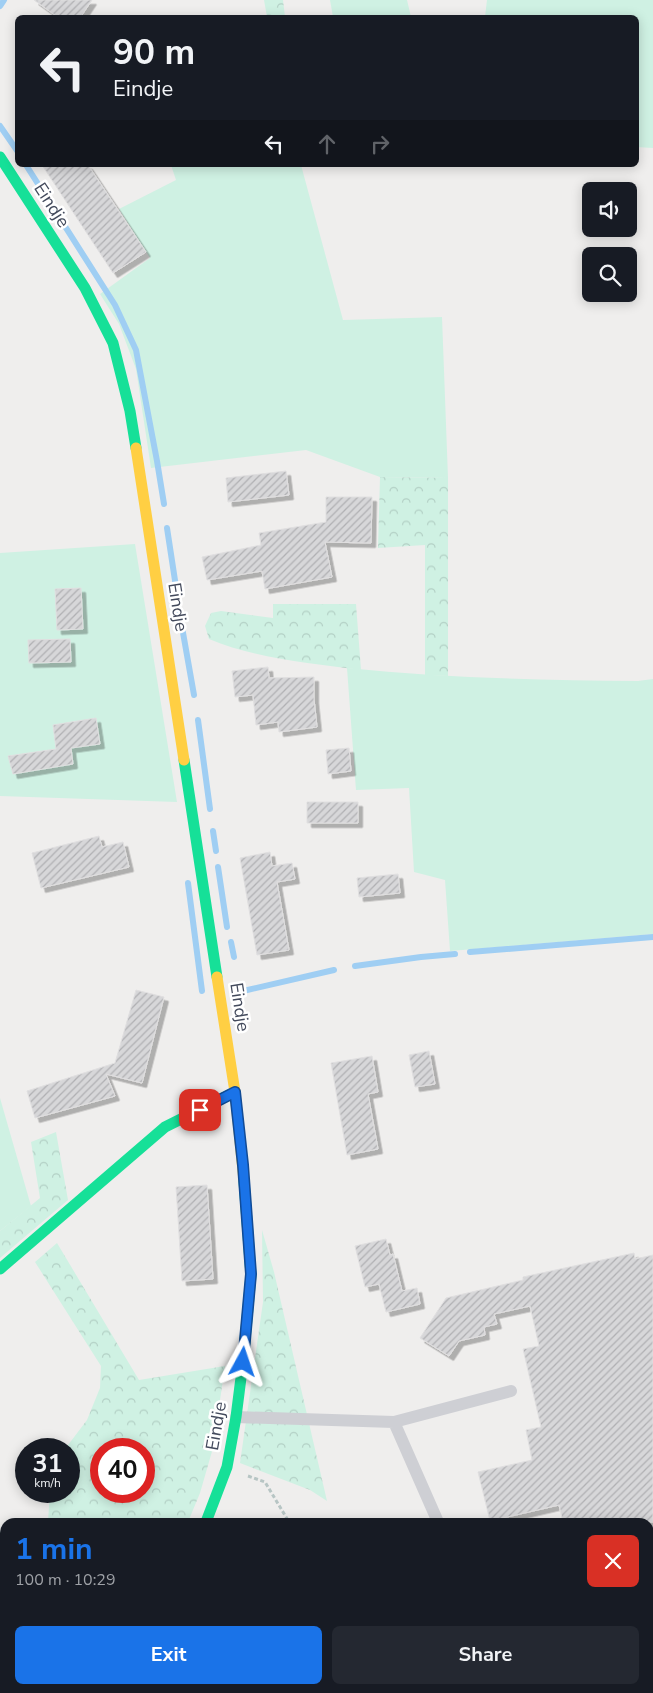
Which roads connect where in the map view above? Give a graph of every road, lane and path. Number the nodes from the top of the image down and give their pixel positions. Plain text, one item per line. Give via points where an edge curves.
1 (0, 157) edge
2 (235, 1092) junction
3 (0, 1268) edge
4 (511, 1391) dead end
5 (236, 1417) junction
6 (394, 1422) junction
7 (227, 1467) junction
8 (208, 1518) edge
9 (287, 1518) edge
10 (436, 1518) edge

1 - 2 street, Eindje via 85,288 113,343 130,411
2 - 3 street via 165,1127
2 - 5 street, Eindje via 251,1274
4 - 6 lane
5 - 6 lane
5 - 7 street, Eindje
6 - 10 lane
7 - 8 street, Eindje
7 - 9 path via 265,1482

